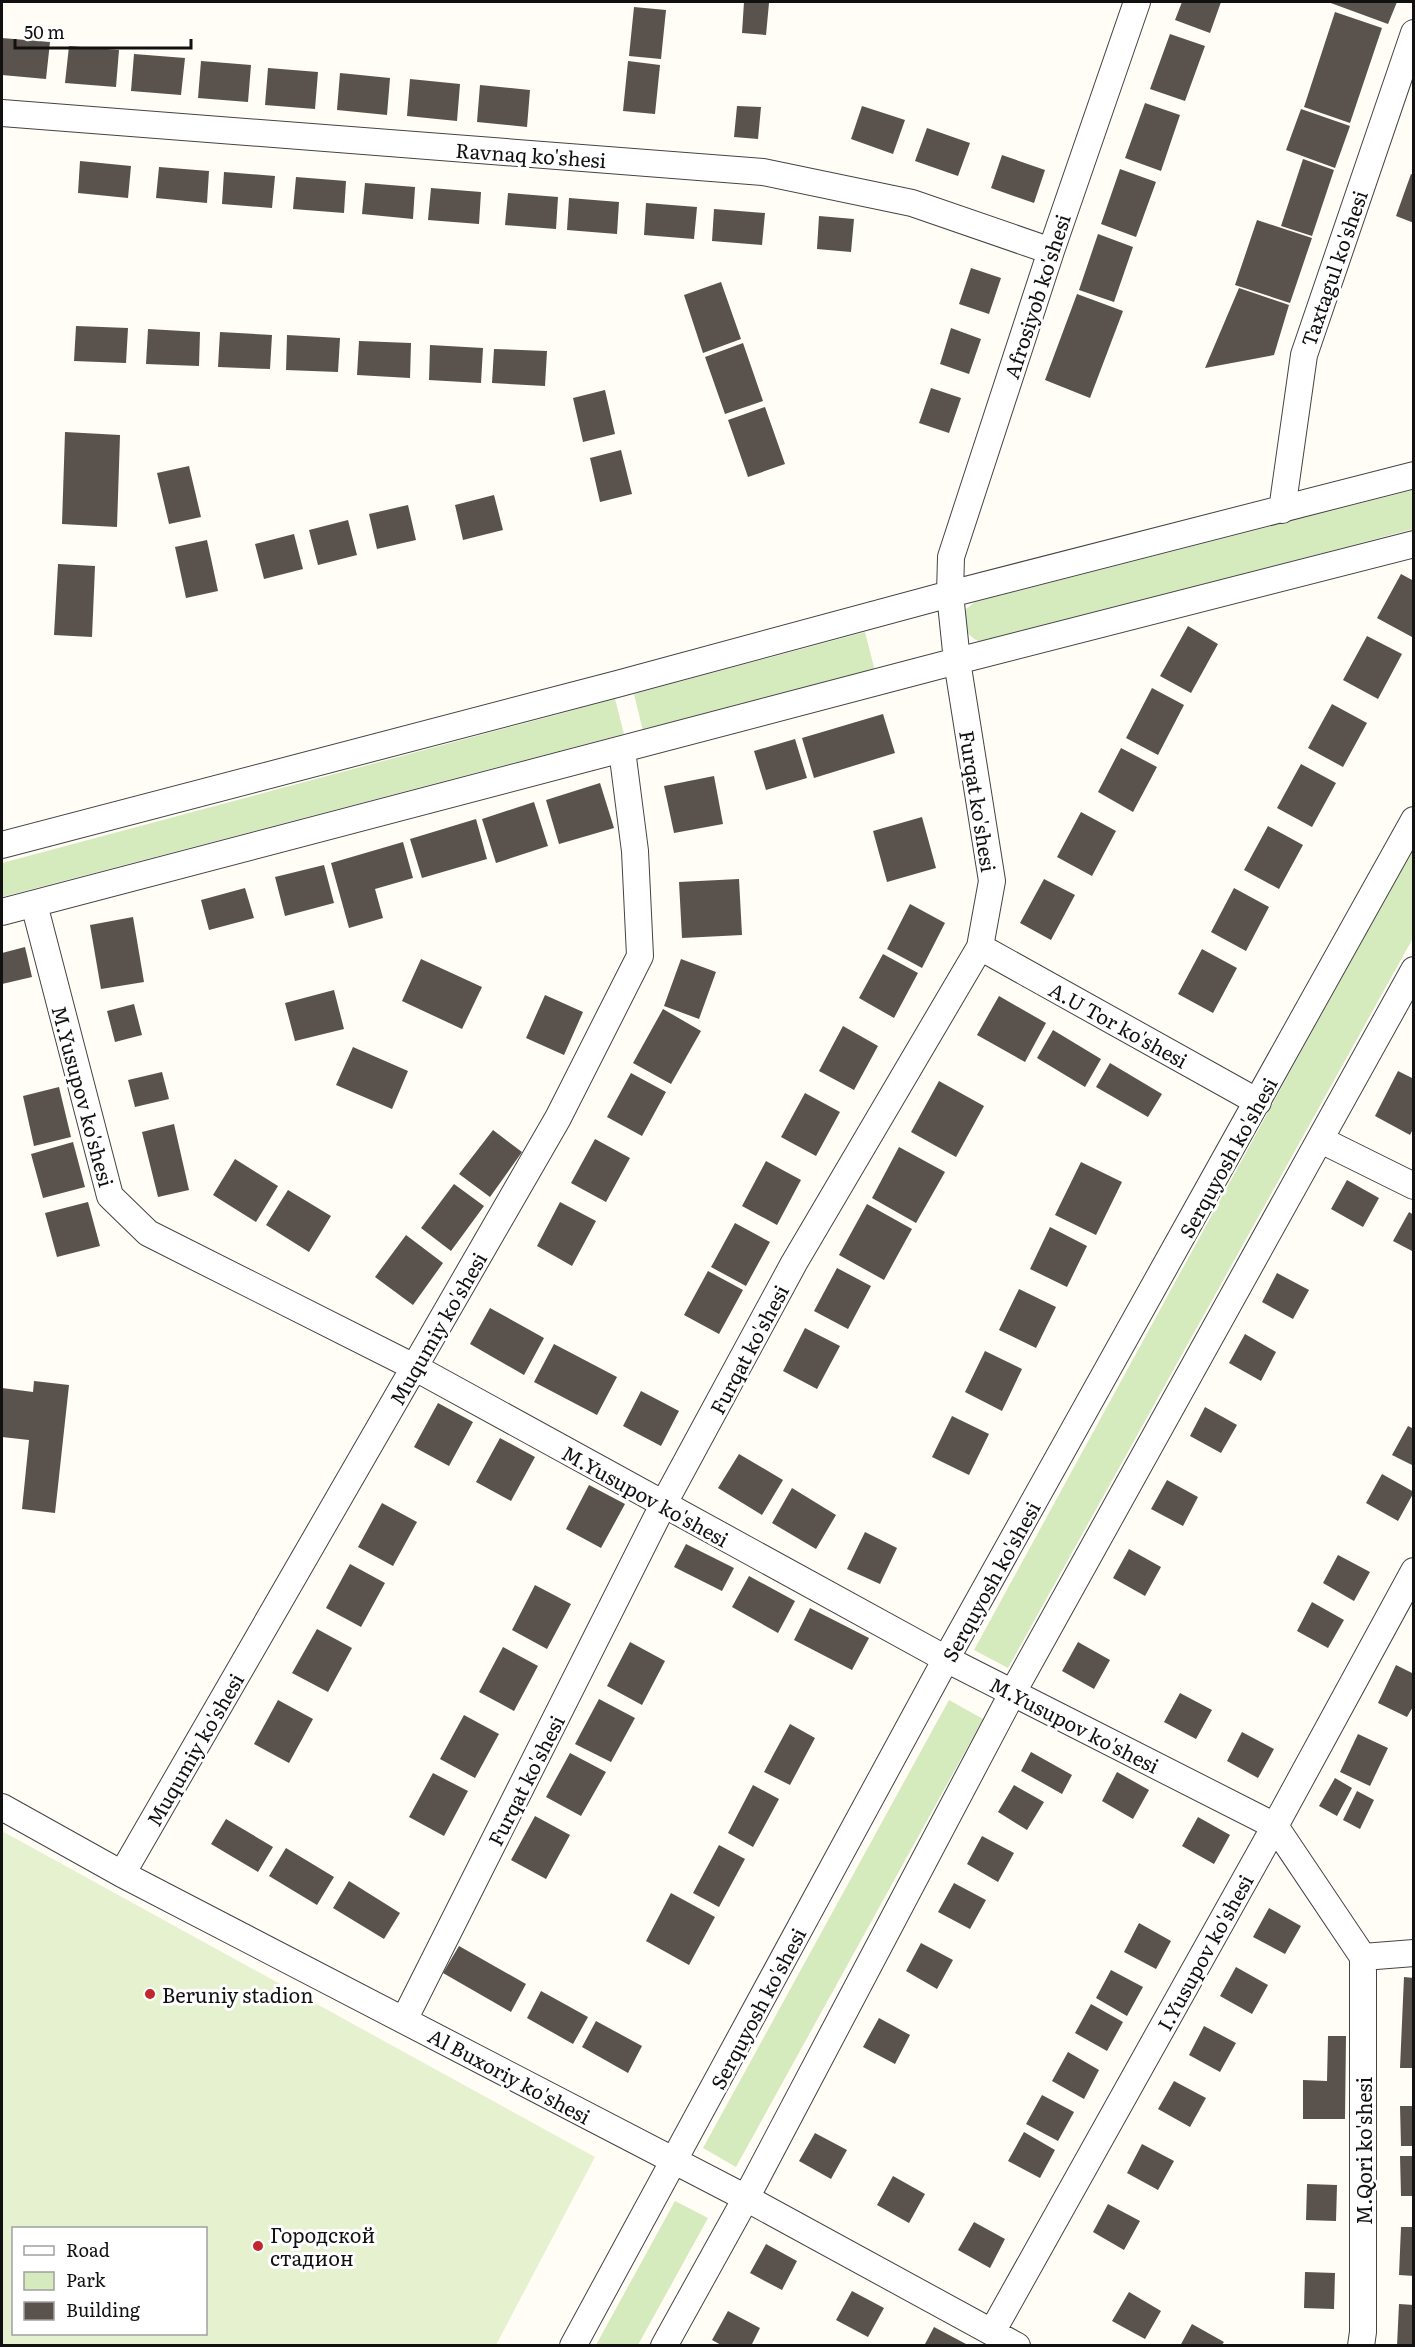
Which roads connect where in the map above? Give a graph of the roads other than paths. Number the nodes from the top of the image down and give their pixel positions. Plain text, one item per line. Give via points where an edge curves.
1 (1137, 2) edge
2 (1413, 33) edge
3 (2, 113) edge
4 (1051, 251) junction
5 (1413, 476) edge
6 (1282, 510) junction
7 (1413, 544) edge
8 (950, 594) junction
9 (957, 661) junction
10 (622, 750) junction
11 (1413, 820) edge
12 (2, 845) edge
13 (34, 904) junction
14 (2, 912) edge
15 (980, 947) junction
16 (1413, 970) edge
17 (1258, 1102) junction
18 (1321, 1140) junction
19 (1413, 1186) edge
20 (414, 1367) junction
21 (663, 1505) junction
22 (1413, 1571) edge
23 (946, 1659) junction
24 (1013, 1692) junction
25 (2, 1807) edge
26 (1275, 1826) junction
27 (122, 1874) junction
28 (1413, 1953) edge
29 (1363, 1957) junction
30 (404, 2020) junction
31 (674, 2161) junction
32 (746, 2198) junction
33 (992, 2332) junction
34 (573, 2346) edge
35 (664, 2346) edge
36 (1017, 2346) edge
37 (1361, 2346) edge

1 - 4 street, Afrosiyob ko'shesi
2 - 6 street, Taxtagul ko'shesi via 1304,355
3 - 4 street, Ravnaq ko'shesi via 763,172 912,203
4 - 8 street, Afrosiyob ko'shesi via 951,556
5 - 6 street
6 - 8 street
7 - 9 street
8 - 9 street, Afrosiyob ko'shesi
8 - 12 street
9 - 10 street
9 - 15 street, Furqat ko'shesi via 992,881
10 - 13 street
10 - 20 street, Muqumiy ko'shesi via 635,851 640,956 558,1118
11 - 17 street, Serquyosh ko'shesi
13 - 14 street
13 - 20 street, M.Yusupov ko'shesi via 110,1196 148,1233
15 - 17 street, A.U Tor ko'shesi
15 - 21 street, Furqat ko'shesi via 794,1263
16 - 18 street
17 - 23 street, Serquyosh ko'shesi
18 - 19 street
18 - 24 street
20 - 21 street, M.Yusupov ko'shesi
20 - 27 street, Muqumiy ko'shesi
21 - 23 street, M.Yusupov ko'shesi
21 - 30 street, Furqat ko'shesi
22 - 26 street, I.Yusupov ko'shesi
23 - 24 street, M.Yusupov ko'shesi
23 - 31 street, Serquyosh ko'shesi
24 - 26 street, M.Yusupov ko'shesi
24 - 32 street
25 - 27 street, Al Buxoriy ko'shesi
26 - 29 street, M.Yusupov ko'shesi
26 - 33 street, I.Yusupov ko'shesi
27 - 30 street, Al Buxoriy ko'shesi
28 - 29 street
29 - 37 street, M.Qori ko'shesi
30 - 31 street, Al Buxoriy ko'shesi
31 - 32 street, Al Buxoriy ko'shesi
31 - 34 street, Serquyosh ko'shesi
32 - 33 street, Al Buxoriy ko'shesi
32 - 35 street
33 - 36 street, Al Buxoriy ko'shesi

